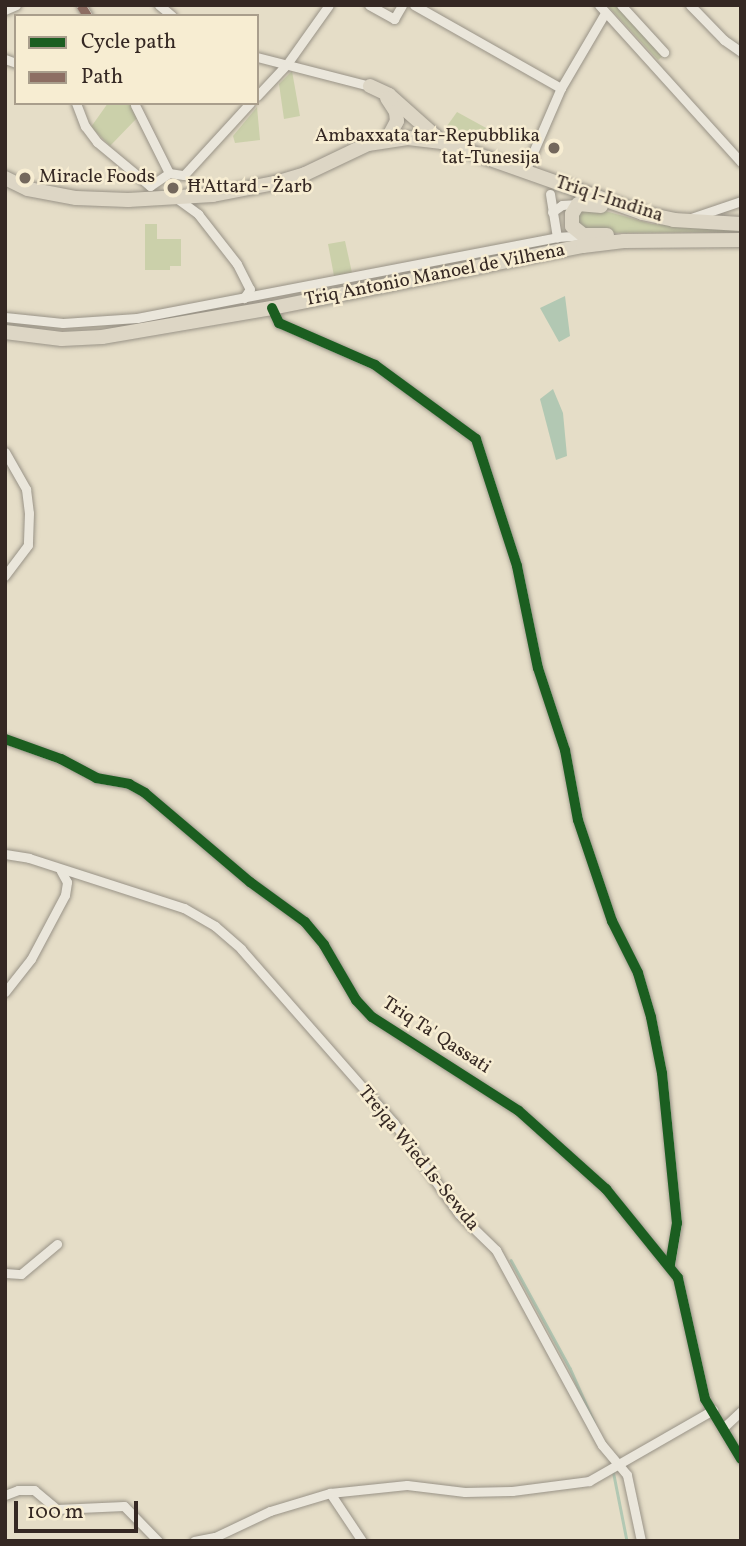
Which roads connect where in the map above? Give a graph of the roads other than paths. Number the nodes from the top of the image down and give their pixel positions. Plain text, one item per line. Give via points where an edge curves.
1 (16, 5) edge
2 (329, 5) edge
3 (369, 5) edge
4 (402, 5) edge
5 (414, 5) edge
6 (621, 5) edge
7 (690, 5) edge
8 (602, 9) edge
9 (5, 10) edge
10 (664, 52) dead end
11 (741, 52) edge
12 (259, 58) edge
13 (286, 64) junction
14 (370, 86) junction
15 (561, 88) junction
16 (259, 94) edge
17 (77, 105) edge
18 (135, 105) edge
19 (248, 105) edge
20 (387, 140) junction
21 (442, 142) junction
22 (741, 162) edge
23 (527, 168) junction
24 (169, 173) junction
25 (5, 178) edge
26 (550, 194) dead end
27 (175, 197) junction
28 (736, 202) edge
29 (578, 204) junction
30 (552, 212) junction
31 (678, 220) junction
32 (741, 224) edge
33 (583, 235) junction
34 (557, 237) junction
35 (741, 238) edge
36 (244, 298) junction
37 (272, 308) junction
38 (5, 317) edge
39 (5, 332) edge
40 (6, 453) edge
41 (5, 576) edge
42 (5, 739) edge
43 (5, 854) edge
44 (61, 871) junction
45 (5, 992) edge
46 (57, 1244) dead end
47 (670, 1265) junction
48 (5, 1273) edge
49 (713, 1410) junction
50 (741, 1411) edge
51 (724, 1427) junction
52 (741, 1459) edge
53 (619, 1462) junction
54 (330, 1493) junction
55 (5, 1495) edge
56 (158, 1541) edge
57 (194, 1541) edge
58 (362, 1541) edge
59 (641, 1541) edge

1 - 9 street
2 - 13 street
3 - 4 street via 394,19
5 - 15 street
6 - 10 street
7 - 11 street
8 - 15 street
8 - 22 street
12 - 13 street
13 - 14 street
13 - 16 street
14 - 20 highway via 392,103 396,112 395,129
14 - 21 highway via 388,95
15 - 23 street
17 - 24 street via 85,126 109,155 144,184 155,183
18 - 24 street
19 - 24 street via 184,176
20 - 21 highway
20 - 27 highway via 279,182
21 - 23 highway, Triq l-Imdina
23 - 31 highway, Triq l-Imdina via 601,200
25 - 27 highway via 28,189 76,198
26 - 30 street
27 - 36 street via 198,214 237,264 250,289
28 - 31 street
29 - 30 street via 562,205
29 - 31 highway
29 - 33 highway via 572,226
30 - 34 street
31 - 32 highway, Triq l-Imdina
33 - 34 street
33 - 35 highway
34 - 36 street
35 - 37 highway, Triq Antonio Manoel de Vilhena via 583,246
36 - 38 street via 138,318 89,322
37 - 39 highway, Triq Antonio Manoel de Vilhena via 102,337 62,339
37 - 47 street via 279,323 375,365 476,439 517,566 538,668 565,750 578,820 651,1017 662,1073 677,1223
40 - 41 street via 26,489 29,513 28,545
42 - 47 street, Triq Ta' Qassati via 61,759 96,778 145,793 250,883 305,922 372,1017 536,1125 606,1189
43 - 44 street, Trejqa Wied Is-Sewda
44 - 45 street via 68,889 31,959
44 - 53 street, Trejqa Wied Is-Sewda via 197,914 241,950 394,1123 459,1214 496,1250 602,1445
46 - 48 street via 21,1274
47 - 49 street via 682,1288 705,1399
49 - 51 street
49 - 53 street
50 - 51 street
51 - 52 street
53 - 54 street via 589,1481 512,1491 465,1492 407,1485
53 - 59 street, Trejqa Wied Is-Sewda via 627,1475
54 - 57 street
54 - 58 street
55 - 56 street via 34,1490 57,1509 124,1506

